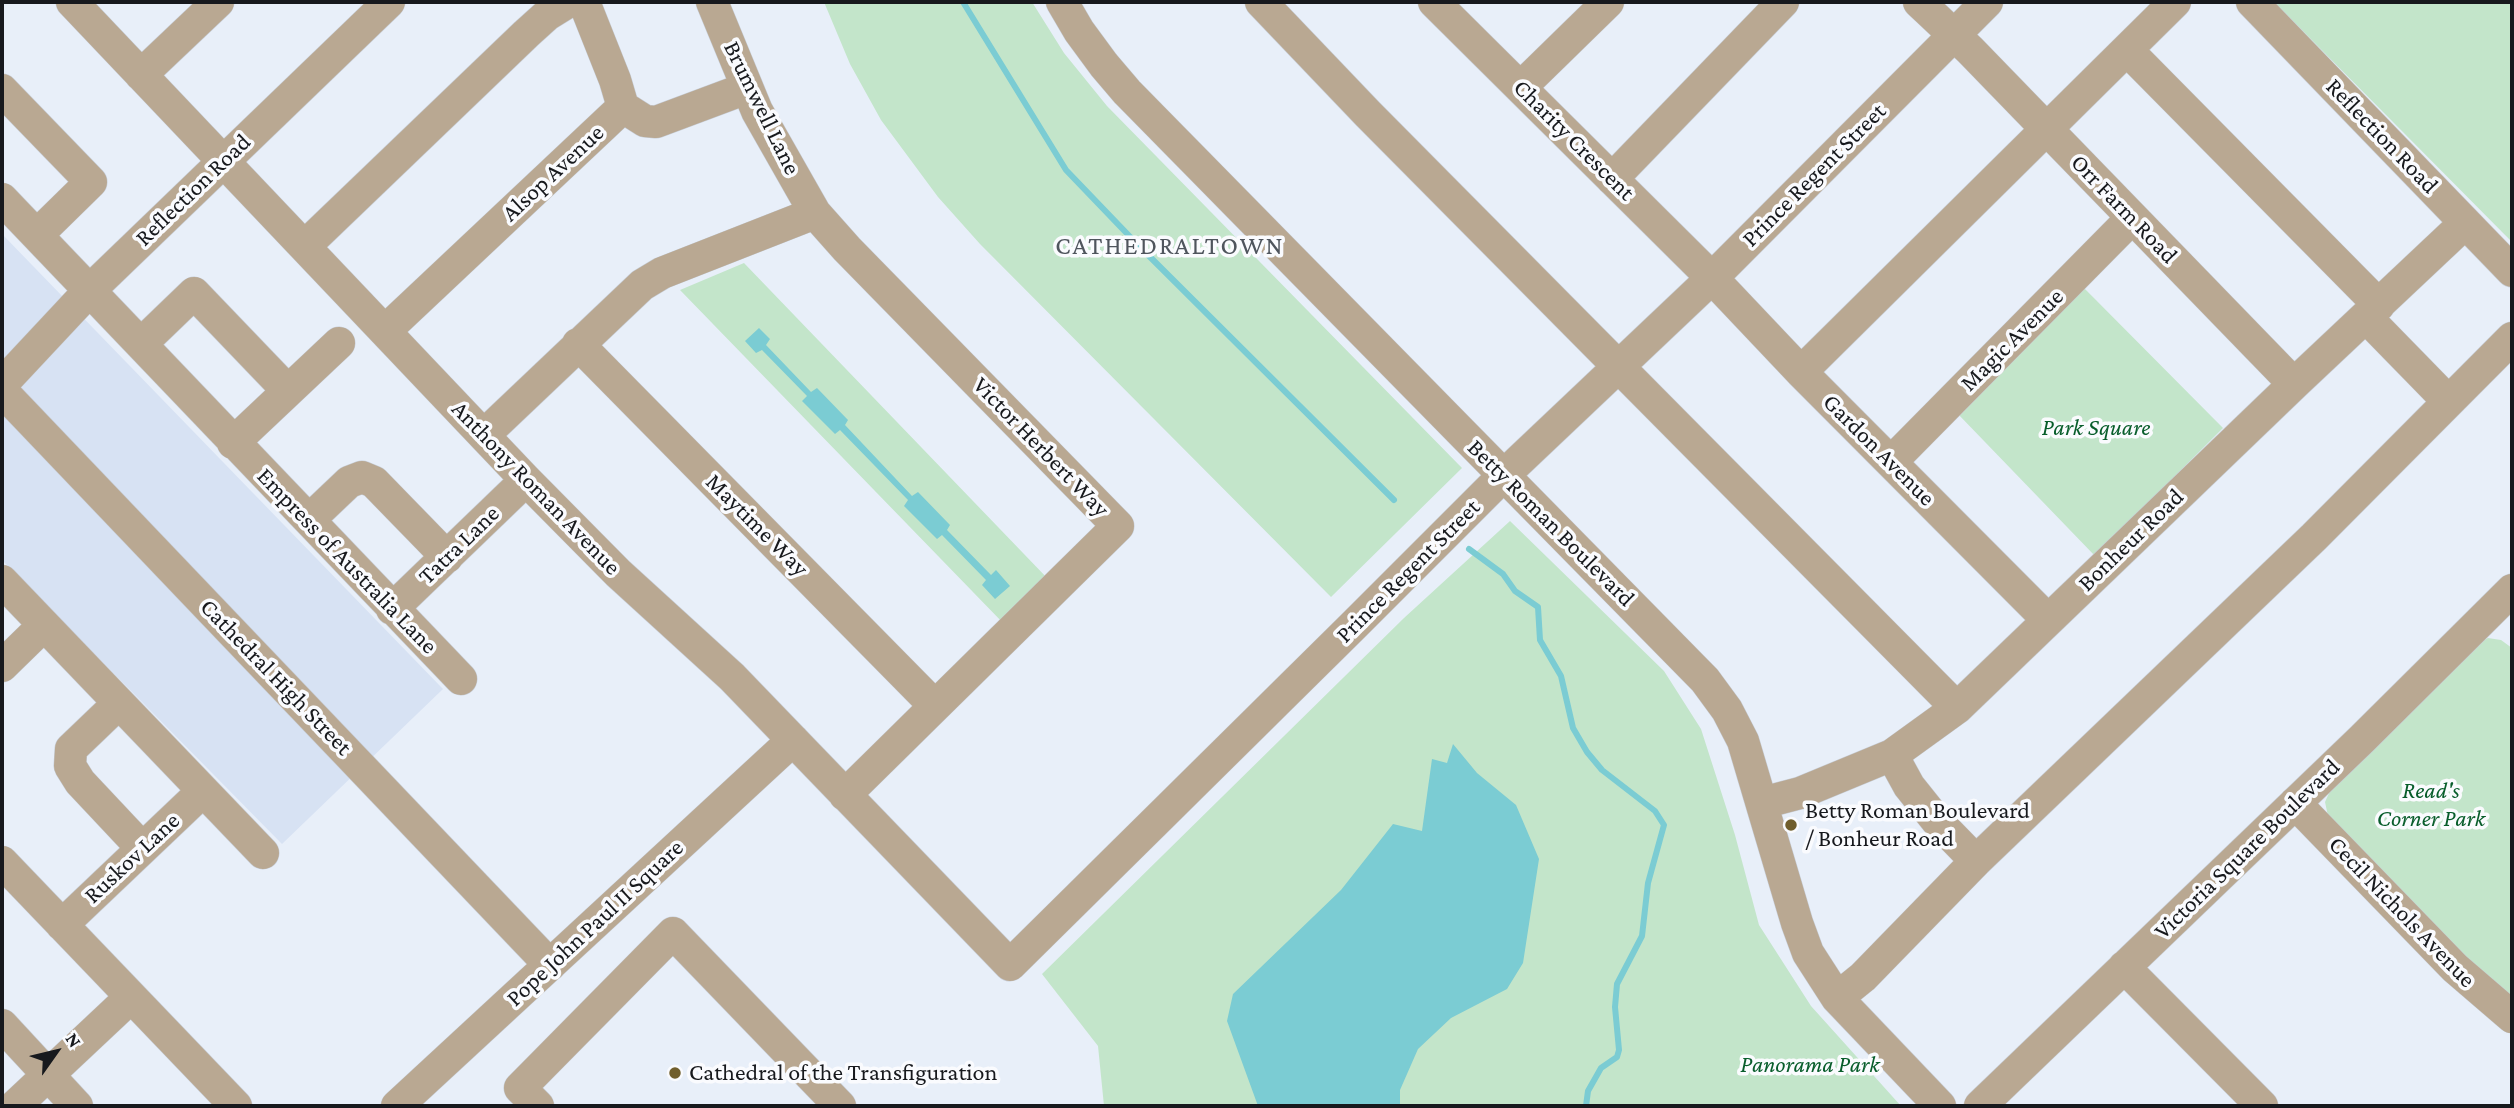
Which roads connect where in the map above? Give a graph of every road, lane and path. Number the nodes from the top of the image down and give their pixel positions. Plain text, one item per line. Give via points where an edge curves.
1 (72, 2) edge
2 (218, 2) edge
3 (388, 2) edge
4 (568, 2) edge
5 (584, 2) edge
6 (712, 2) edge
7 (1062, 2) edge
8 (1261, 2) edge
9 (1608, 2) edge
10 (1783, 2) edge
11 (1920, 2) edge
12 (1987, 2) edge
13 (2175, 2) edge
14 (2252, 2) edge
15 (1442, 4) edge
16 (1953, 34) junction
17 (2127, 50) junction
18 (141, 75) junction
19 (1521, 87) junction
20 (747, 88) junction
21 (2, 90) edge
22 (623, 107) junction
23 (2048, 130) junction
24 (222, 160) junction
25 (1612, 179) junction
26 (2, 199) edge
27 (815, 213) junction
28 (2132, 218) junction
29 (2465, 223) junction
30 (37, 235) junction
31 (304, 246) junction
32 (2512, 271) edge
33 (1713, 278) junction
34 (89, 291) junction
35 (2372, 311) junction
36 (385, 331) junction
37 (2512, 338) edge
38 (339, 343) dead end
39 (141, 344) junction
40 (578, 344) junction
41 (1617, 366) junction
42 (1801, 372) junction
43 (2, 383) edge
44 (2294, 384) junction
45 (2, 391) edge
46 (288, 391) junction
47 (2448, 401) junction
48 (484, 435) junction
49 (233, 443) junction
50 (1891, 462) junction
51 (1504, 475) junction
52 (526, 480) junction
53 (309, 520) junction
54 (447, 557) junction
55 (2, 581) edge
56 (2507, 605) edge
57 (392, 609) junction
58 (2048, 620) junction
59 (44, 625) junction
60 (2, 666) edge
61 (461, 679) dead end
62 (119, 703) junction
63 (935, 706) junction
64 (1957, 708) junction
65 (793, 740) junction
66 (1892, 755) junction
67 (203, 791) junction
68 (845, 795) junction
69 (1762, 803) junction
70 (2295, 803) junction
71 (142, 848) junction
72 (263, 853) dead end
73 (1976, 861) junction
74 (2, 862) edge
75 (62, 925) junction
76 (550, 965) junction
77 (1010, 965) joint
78 (2124, 967) junction
79 (131, 997) junction
80 (1837, 998) junction
81 (2512, 1017) edge
82 (2, 1025) edge
83 (50, 1075) junction
84 (15, 1106) edge
85 (77, 1106) edge
86 (236, 1106) edge
87 (397, 1106) edge
88 (538, 1106) edge
89 (840, 1106) edge
90 (1940, 1106) edge
91 (1980, 1106) edge
92 (2262, 1106) edge

1 - 18 street, Anthony Roman Avenue
2 - 18 street
3 - 24 street, Reflection Road
4 - 31 street via 526,34
5 - 22 street
6 - 20 street, Brumwell Lane
7 - 51 street, Betty Roman Boulevard via 1127,92
8 - 41 street
9 - 19 street
10 - 25 street
11 - 16 street
12 - 16 street, Prince Regent Street
13 - 17 street
14 - 29 street, Reflection Road
15 - 19 street, Charity Crescent
16 - 23 street, Orr Farm Road
16 - 33 street, Prince Regent Street
17 - 23 street
17 - 35 street
18 - 24 street, Anthony Roman Avenue
19 - 25 street, Charity Crescent
20 - 22 street, Alsop Avenue via 656,122 645,121
20 - 27 street, Brumwell Lane
21 - 30 street via 91,182
22 - 36 street, Alsop Avenue
23 - 28 street, Orr Farm Road
23 - 42 street
24 - 31 street, Anthony Roman Avenue
24 - 34 street, Reflection Road
25 - 33 street, Charity Crescent
26 - 30 street, Empress of Australia Lane
27 - 40 street via 662,273 642,285
27 - 63 street, Victor Herbert Way via 1118,526
28 - 44 street, Orr Farm Road
28 - 50 street, Magic Avenue
29 - 32 street, Reflection Road
29 - 35 street, Bonheur Road
30 - 34 street, Empress of Australia Lane
31 - 36 street, Anthony Roman Avenue
33 - 41 street, Prince Regent Street
33 - 42 street, Gardon Avenue
34 - 39 street, Empress of Australia Lane
34 - 43 street, Reflection Road
35 - 44 street, Bonheur Road
35 - 47 street
36 - 48 street, Anthony Roman Avenue
37 - 47 street
38 - 46 street
39 - 46 street via 194,293
39 - 49 street, Empress of Australia Lane
40 - 48 street
40 - 63 street, Maytime Way
41 - 51 street, Prince Regent Street
41 - 64 street
42 - 50 street, Gardon Avenue
44 - 58 street, Bonheur Road
45 - 76 street, Cathedral High Street
46 - 49 street
47 - 73 street via 2294,556
48 - 52 street, Anthony Roman Avenue
49 - 53 street, Empress of Australia Lane
50 - 58 street, Gardon Avenue
51 - 69 street, Betty Roman Boulevard via 1704,680 1743,741
51 - 77 street, Prince Regent Street
52 - 54 street, Tatra Lane
52 - 65 street, Anthony Roman Avenue
53 - 54 street via 349,482 362,477 374,481
53 - 57 street, Empress of Australia Lane
54 - 57 street, Tatra Lane
55 - 59 street
56 - 70 street, Victoria Square Boulevard
57 - 61 street, Empress of Australia Lane
58 - 64 street, Bonheur Road
59 - 60 street
59 - 62 street
62 - 67 street
62 - 71 street via 71,749 70,766
63 - 68 street, Victor Herbert Way
64 - 66 street, Bonheur Road
65 - 68 street, Anthony Roman Avenue
65 - 76 street, Pope John Paul II Square
66 - 69 street, Bonheur Road via 1800,793
66 - 73 street via 1916,795
67 - 71 street, Ruskov Lane
67 - 72 street
68 - 77 street, Anthony Roman Avenue
69 - 80 street, Betty Roman Boulevard via 1808,953
70 - 78 street, Victoria Square Boulevard
70 - 81 street, Cecil Nichols Avenue via 2455,968
71 - 75 street, Ruskov Lane
73 - 80 street
74 - 75 street
75 - 79 street
76 - 87 street, Pope John Paul II Square
78 - 91 street, Victoria Square Boulevard
78 - 92 street
79 - 83 street
79 - 86 street
80 - 90 street, Betty Roman Boulevard
82 - 83 street
83 - 84 street
83 - 85 street
88 - 89 street via 520,1088 673,933

